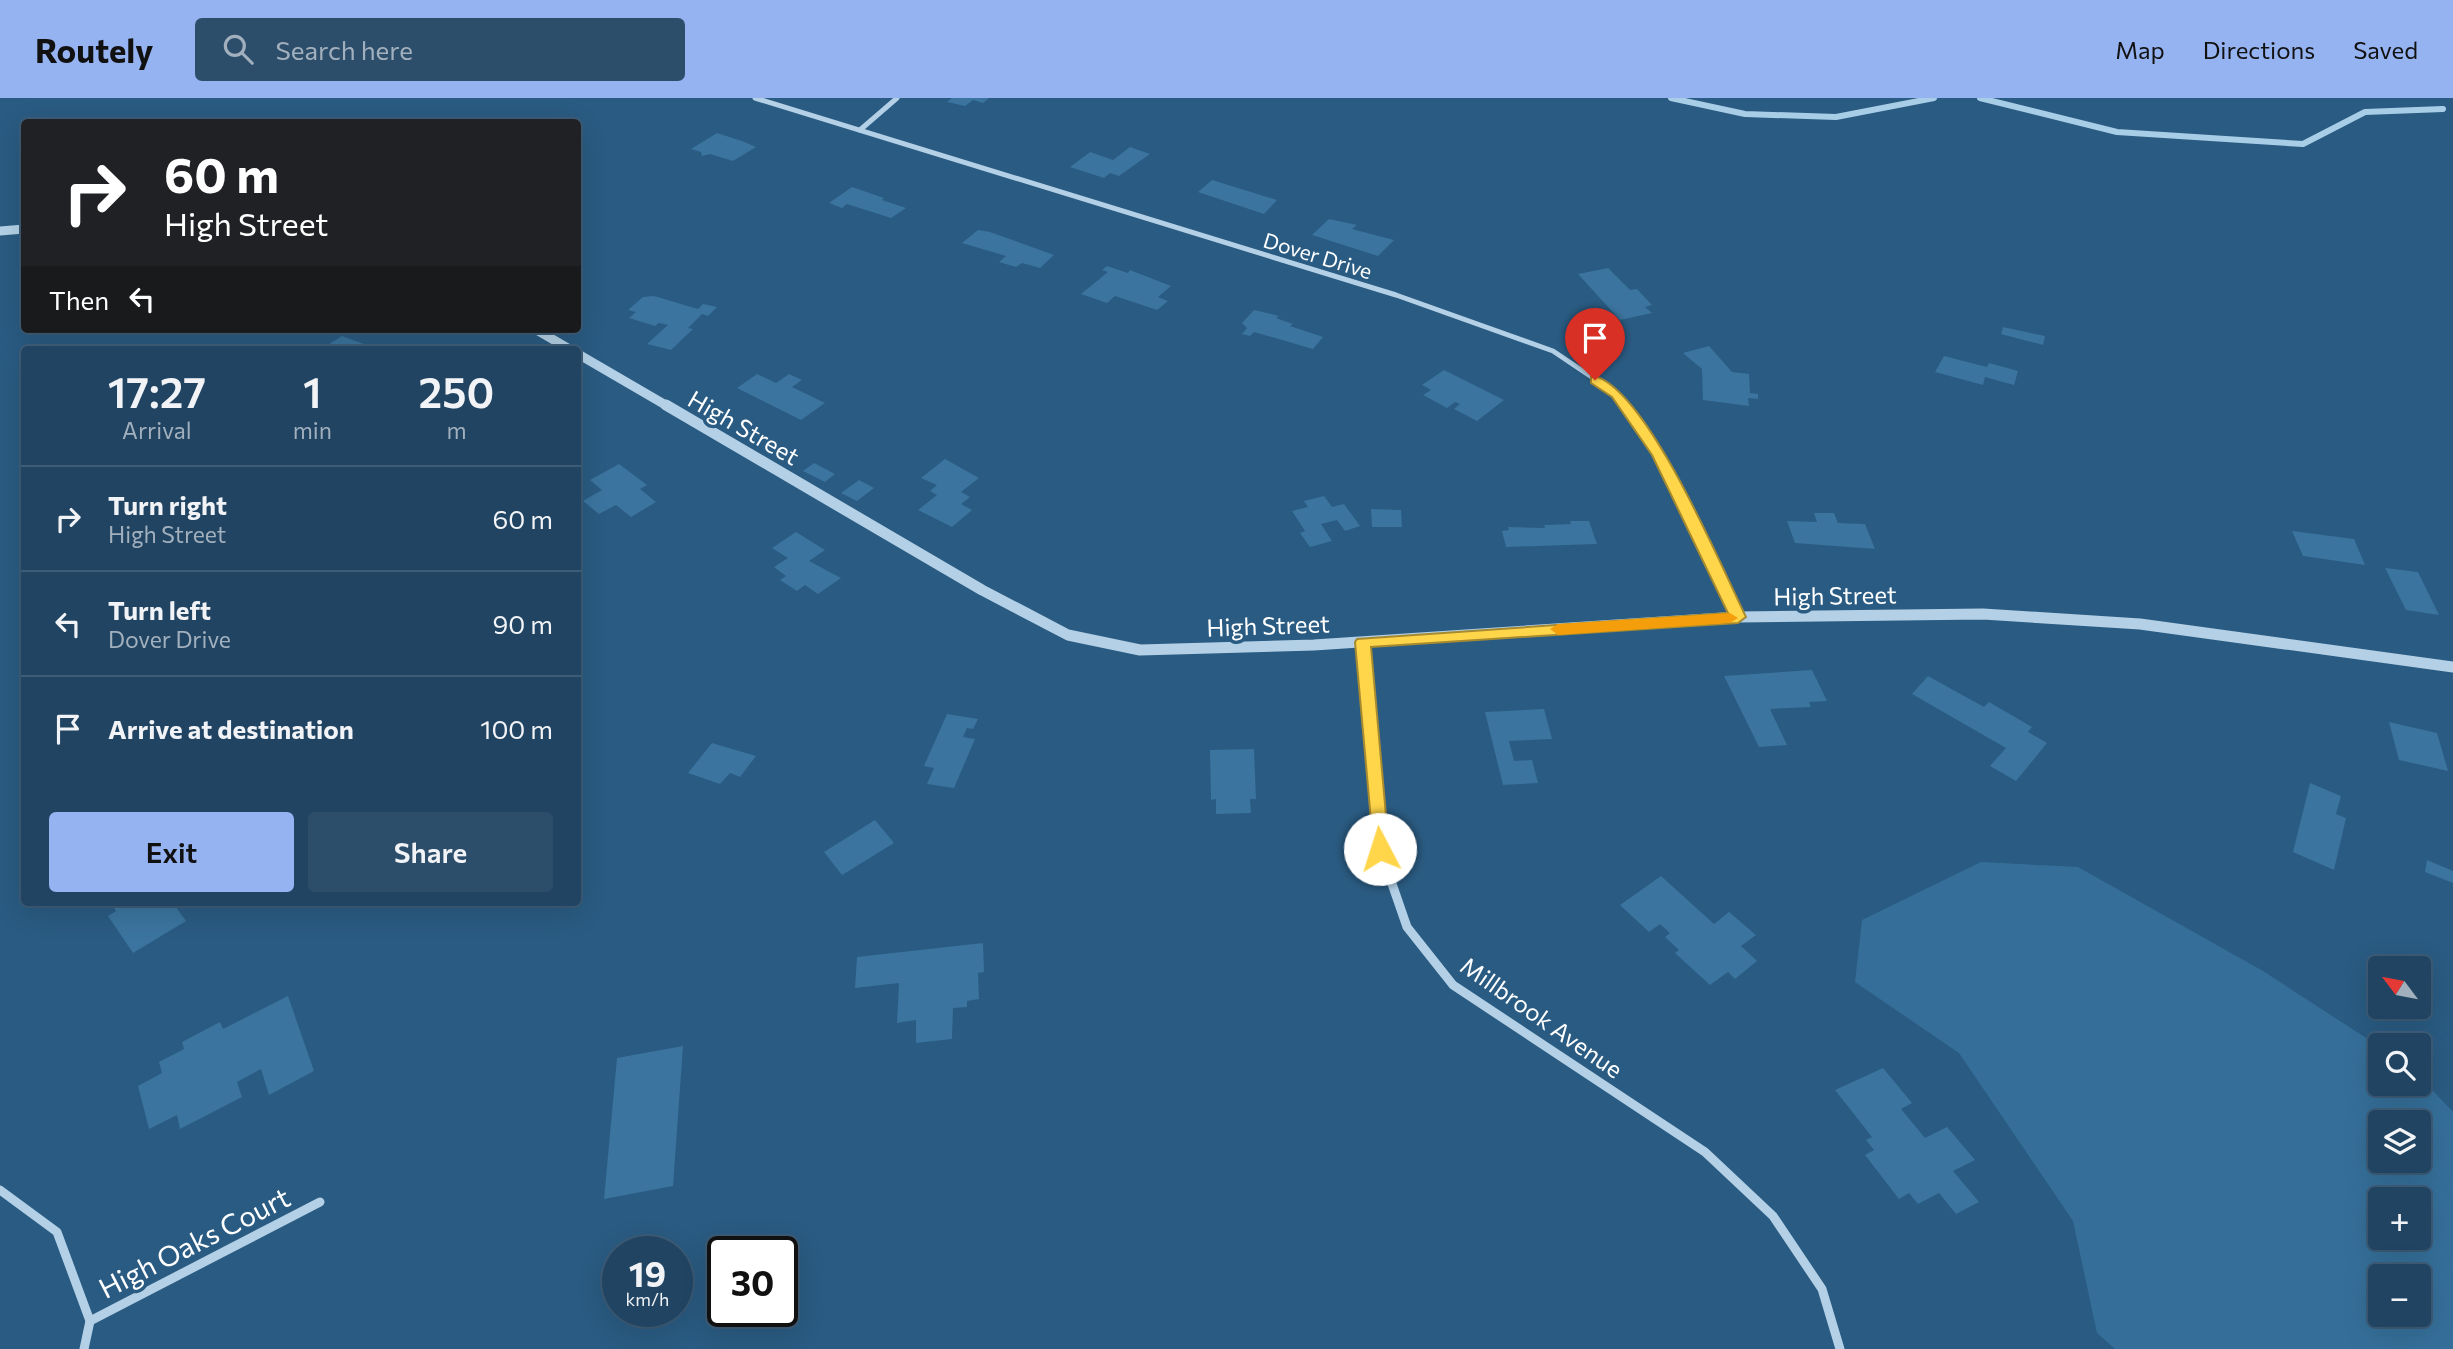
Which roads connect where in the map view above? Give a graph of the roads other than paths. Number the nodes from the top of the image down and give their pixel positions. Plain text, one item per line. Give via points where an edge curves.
1 (755, 98) edge
2 (897, 98) edge
3 (860, 130) junction
4 (21, 229) edge
5 (0, 231) edge
6 (542, 333) edge
7 (564, 346) edge
8 (581, 356) edge
9 (1738, 617) junction
10 (1363, 642) junction
11 (2453, 667) edge
12 (0, 1190) edge
13 (320, 1202) dead end
14 (90, 1321) junction
15 (84, 1349) edge
16 (1840, 1349) edge

1 - 3 street, Dover Drive
2 - 3 street
3 - 9 street, Dover Drive via 1396,295 1553,351 1617,394 1659,454
4 - 5 street
6 - 7 street
8 - 10 street, High Street via 982,590 1068,635 1140,650
9 - 10 street, High Street
9 - 11 street, High Street via 1983,614 2055,618 2140,624
10 - 16 street, Millbrook Avenue via 1380,849 1407,927 1453,985 1706,1152 1773,1216 1822,1289
12 - 14 street via 57,1232
13 - 14 street, High Oaks Court
14 - 15 street

